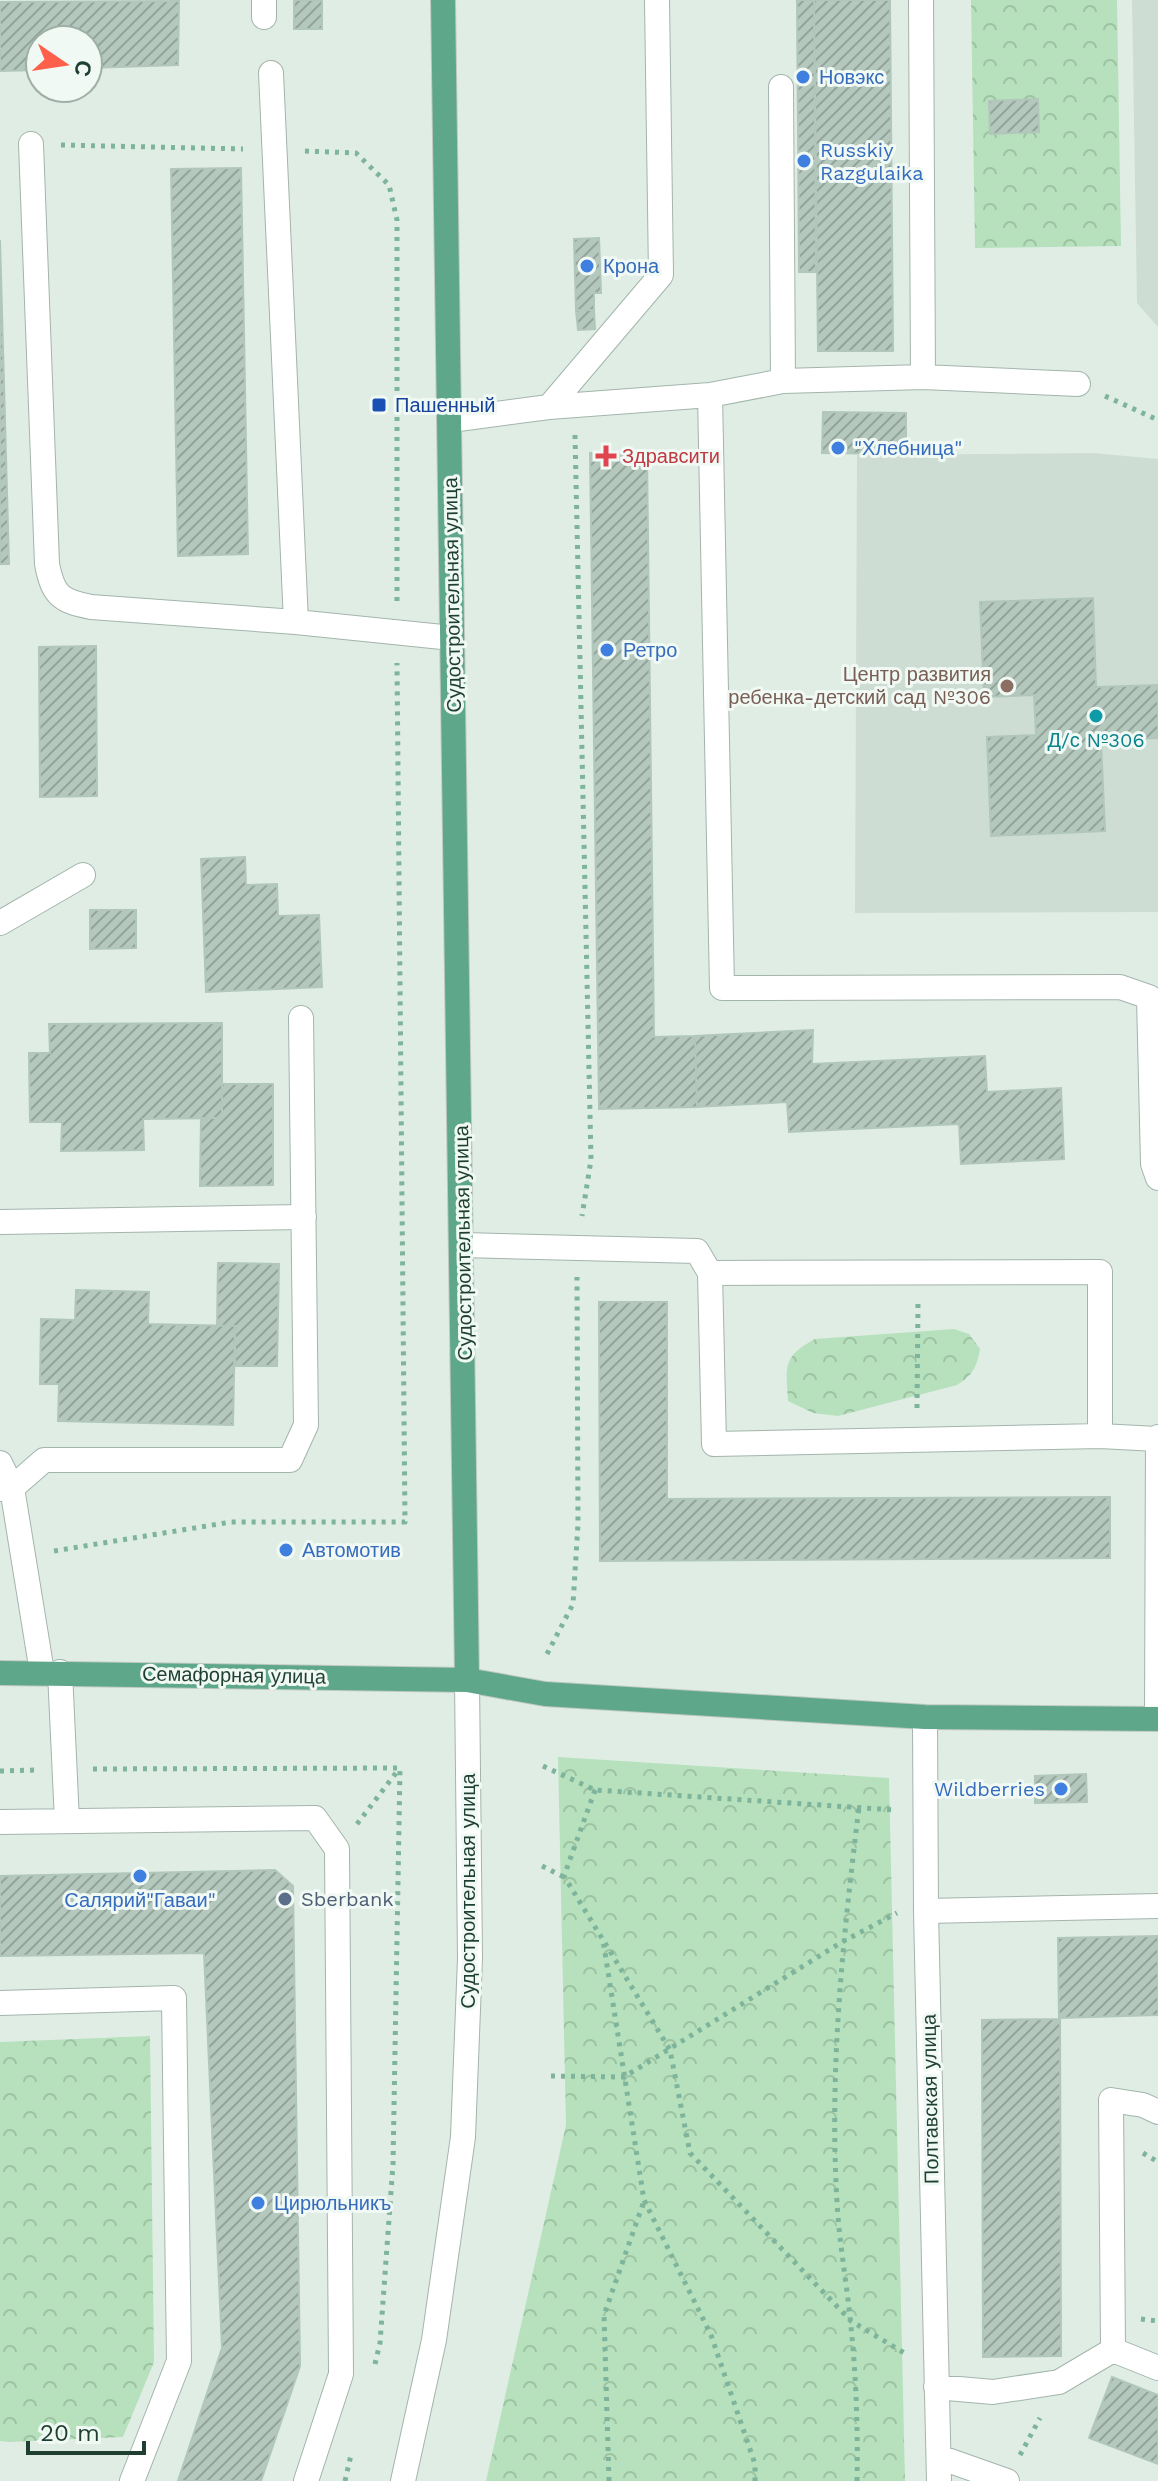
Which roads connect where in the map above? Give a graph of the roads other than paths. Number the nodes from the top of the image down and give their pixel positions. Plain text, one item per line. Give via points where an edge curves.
1 (443, 0) edge
2 (657, 0) edge
3 (921, 0) edge
4 (271, 73) dead end
5 (781, 87) dead end
6 (31, 144) road end
7 (923, 377) junction
8 (783, 381) junction
9 (1078, 384) road end
10 (710, 395) junction
11 (549, 407) junction
12 (451, 420) junction
13 (296, 622) junction
14 (452, 638) junction
15 (83, 875) dead end
16 (0, 923) edge
17 (301, 1018) dead end
18 (1158, 1178) edge
19 (304, 1217) junction
20 (0, 1222) edge
21 (463, 1245) junction
22 (710, 1273) junction
23 (1100, 1436) junction
24 (1158, 1438) edge
25 (0, 1463) edge
26 (6, 1488) edge
27 (1158, 1595) edge
28 (51, 1672) junction
29 (0, 1673) edge
30 (467, 1680) junction
31 (925, 1717) junction
32 (1157, 1719) edge
33 (67, 1821) junction
34 (0, 1822) edge
35 (1158, 1906) edge
36 (926, 1907) junction
37 (0, 2003) edge
38 (1158, 2112) edge
39 (1113, 2350) junction
40 (1158, 2368) edge
41 (936, 2387) junction
42 (939, 2469) edge
43 (1006, 2480) edge
44 (132, 2481) edge
45 (306, 2481) edge
46 (403, 2481) edge

1 - 12 main road, Судостроительная улица
2 - 11 street via 661,275
3 - 7 street
4 - 13 street
5 - 8 street
6 - 13 street via 51,586 61,597 91,607
7 - 8 street
7 - 9 street
8 - 10 street
10 - 11 street
10 - 18 street via 722,988 1120,987 1149,997 1153,1164
11 - 12 street
12 - 14 main road, Судостроительная улица
13 - 14 street
14 - 21 main road, Судостроительная улица
15 - 16 street
17 - 19 street
19 - 20 street
19 - 26 street via 306,1425 290,1460 44,1460
21 - 22 street via 697,1251
21 - 30 main road, Судостроительная улица
22 - 23 street via 1100,1272
22 - 23 street via 714,1444
23 - 24 street
24 - 27 street
25 - 26 street
26 - 28 street
27 - 32 street
28 - 29 main road, Семафорная улица
28 - 30 main road, Семафорная улица
28 - 33 street via 66,1769
30 - 31 main road, Семафорная улица via 545,1694
30 - 46 street, Судостроительная улица via 470,1958 463,2137 434,2340
31 - 32 main road, Семафорная улица
31 - 36 street, Полтавская улица
33 - 34 street
33 - 45 street via 315,1818 337,1849 341,2374
35 - 36 street
36 - 41 street, Полтавская улица
37 - 44 street via 174,1998 179,2361
38 - 39 street via 1111,2100
39 - 40 street
39 - 41 street via 1059,2382 993,2392
41 - 42 street, Полтавская улица
42 - 43 street

